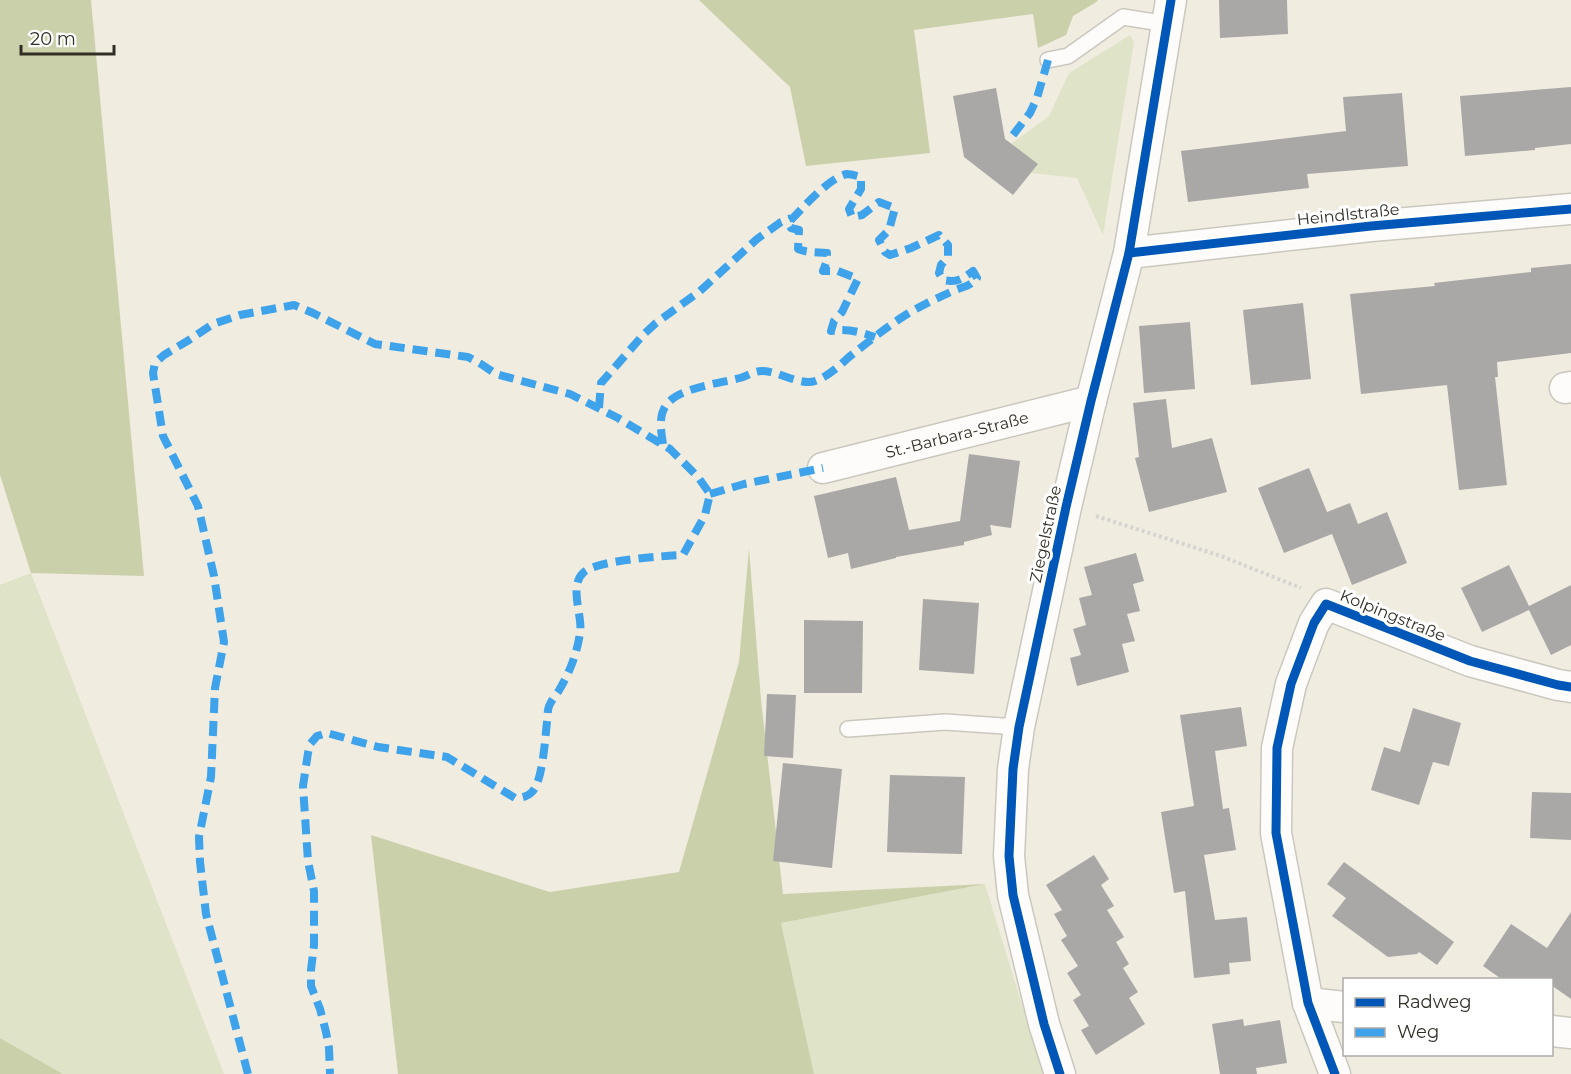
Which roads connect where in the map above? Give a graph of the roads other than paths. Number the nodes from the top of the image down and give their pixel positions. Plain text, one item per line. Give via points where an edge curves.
1 (1169, 12) edge
2 (1048, 60) dead end
3 (1571, 210) edge
4 (1129, 253) junction
5 (1091, 401) junction
6 (823, 468) dead end
7 (1571, 687) edge
8 (1019, 727) junction
9 (849, 729) dead end
10 (1308, 1003) junction
11 (1343, 1007) edge
12 (1553, 1031) edge
13 (1571, 1033) edge
14 (1060, 1074) edge
15 (1335, 1074) edge

1 - 2 lane via 1123,17 1068,56
1 - 4 street, Ziegelstraße
3 - 4 street, Heindlstraße via 1371,226
4 - 5 street, Ziegelstraße
5 - 6 street, St.-Barbara-Straße
5 - 8 street, Ziegelstraße
7 - 10 street, Kolpingstraße via 1470,661 1326,604 1314,623 1291,684 1277,748 1276,833
8 - 9 lane via 945,722
8 - 14 street, Ziegelstraße via 1010,812 1013,896
10 - 11 street
10 - 15 street, Kolpingstraße
12 - 13 street

